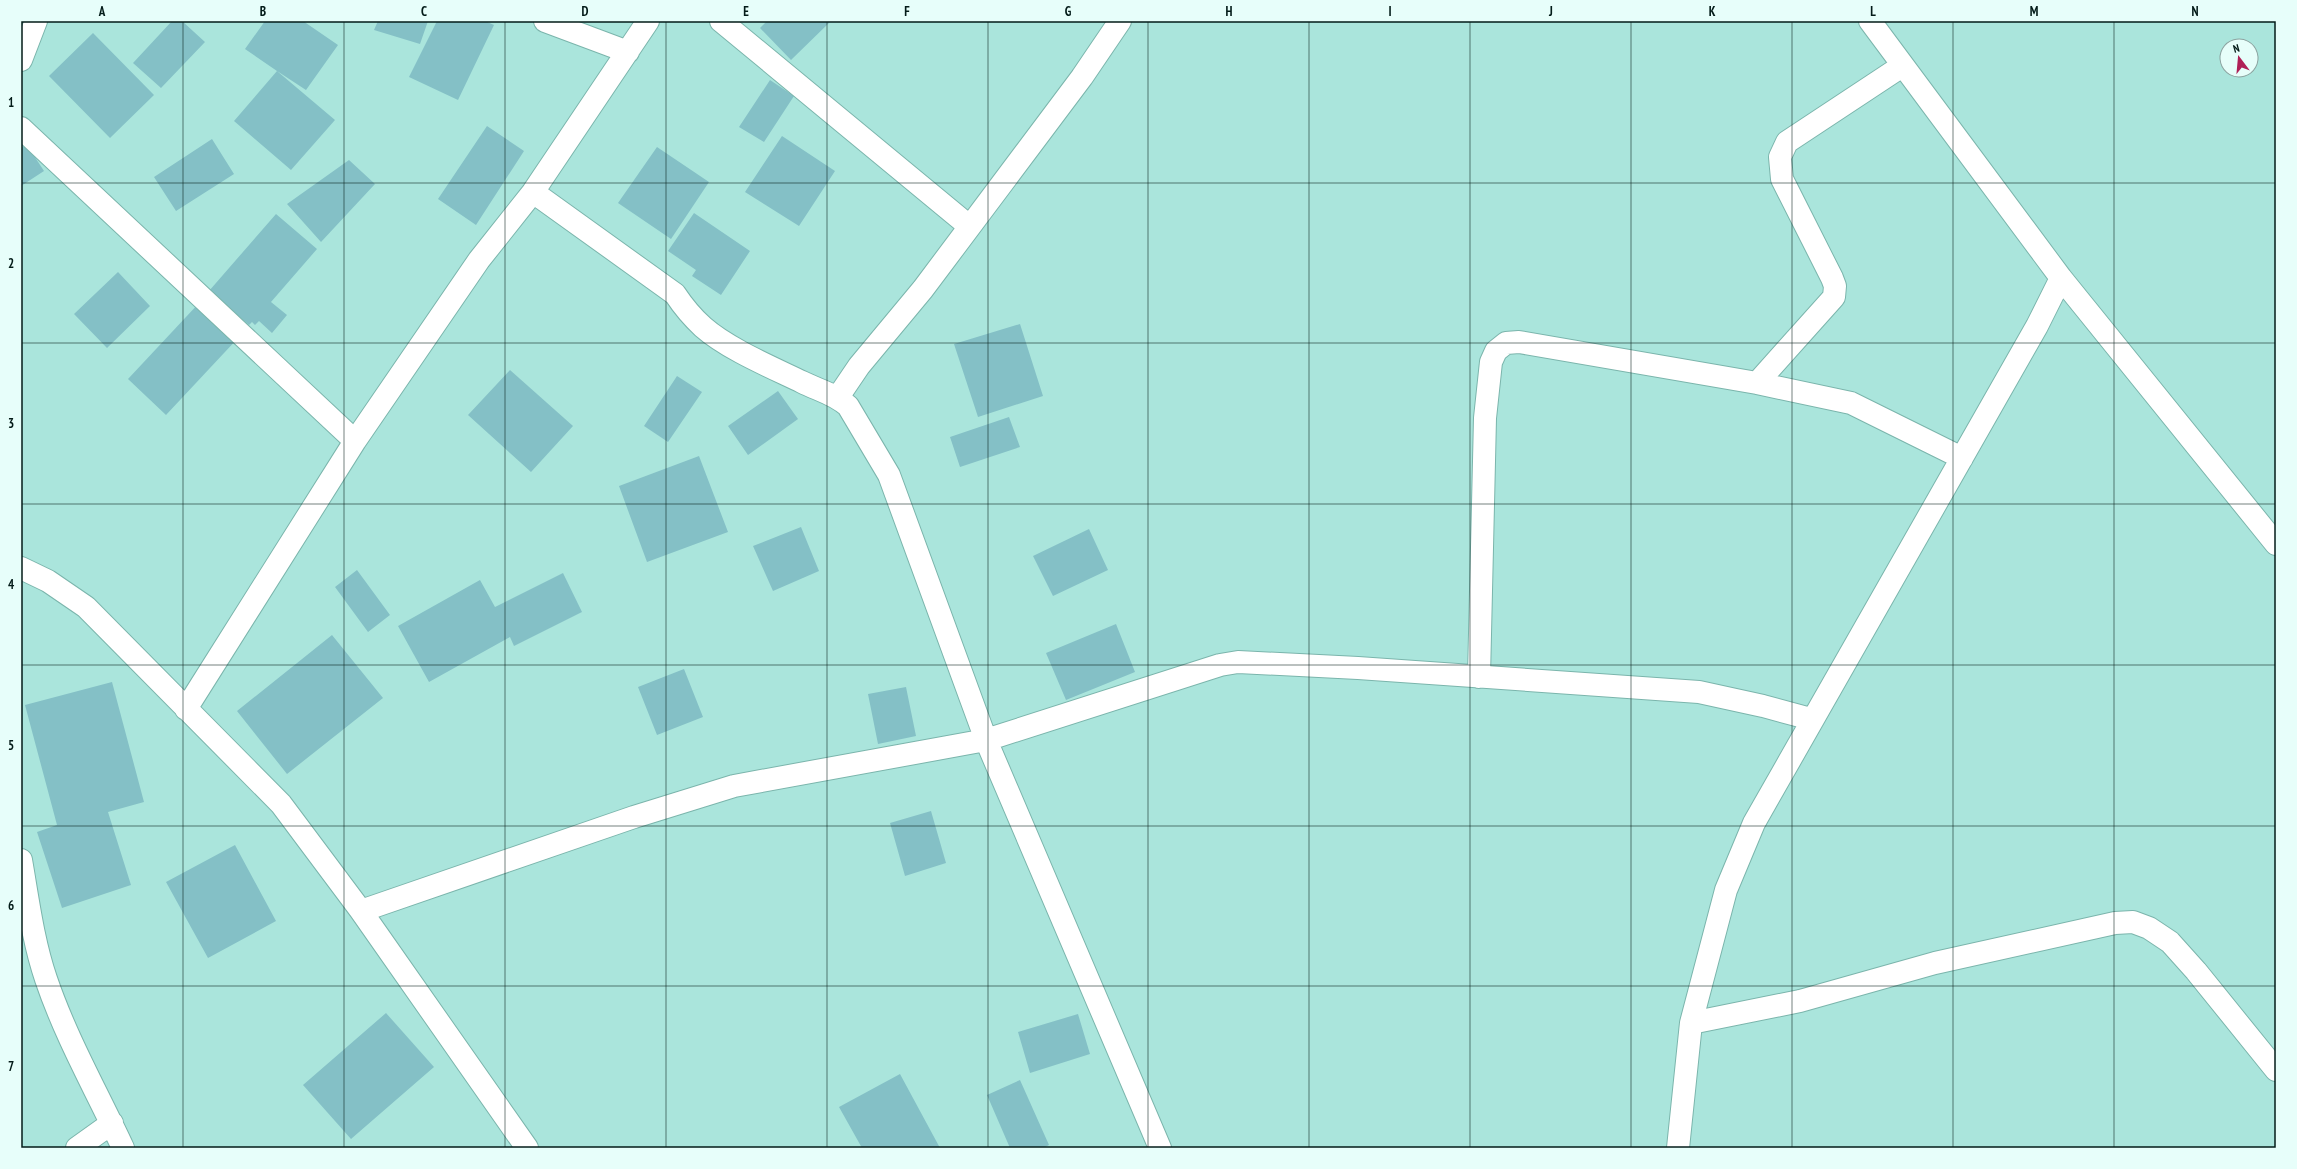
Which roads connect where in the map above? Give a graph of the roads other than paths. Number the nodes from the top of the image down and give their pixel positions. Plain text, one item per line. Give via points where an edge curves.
1 (36, 21) edge
2 (545, 21) edge
3 (648, 21) edge
4 (721, 21) edge
5 (1120, 21) edge
6 (1870, 21) edge
7 (628, 52) junction
8 (21, 60) edge
9 (1902, 66) junction
10 (21, 128) edge
11 (533, 192) junction
12 (970, 226) junction
13 (2061, 278) junction
14 (1758, 383) junction
15 (838, 397) junction
16 (355, 441) junction
17 (1962, 458) junction
18 (2276, 544) edge
19 (21, 568) edge
20 (1480, 676) junction
21 (186, 709) junction
22 (1811, 720) junction
23 (986, 740) junction
24 (21, 860) edge
25 (361, 911) junction
26 (1691, 1023) junction
27 (2276, 1070) edge
28 (112, 1123) junction
29 (77, 1148) edge
30 (123, 1148) edge
31 (527, 1148) edge
32 (1160, 1148) edge
33 (1678, 1148) edge

1 - 8 street
2 - 7 street
3 - 7 street
4 - 12 street
5 - 12 street via 1082,77
6 - 9 street
7 - 11 street
9 - 13 street
9 - 14 street via 1787,142 1780,157 1782,179 1832,278 1835,286 1834,297
10 - 16 street
11 - 15 street via 675,294 704,328 778,370
11 - 16 street via 479,260
12 - 15 street via 923,289 859,366
13 - 17 street via 2037,326
13 - 18 street
14 - 17 street via 1851,403
14 - 20 street via 1519,342 1506,343 1496,350 1491,362 1485,418
15 - 23 street via 851,411 889,475
16 - 21 street
17 - 22 street
19 - 21 street via 48,581 86,607
20 - 22 street via 1699,692
20 - 23 street via 1238,662 1220,665
21 - 25 street via 281,804
22 - 26 street via 1754,823 1726,890
23 - 25 street via 734,786 634,817
23 - 32 street
24 - 28 street via 30,914 46,978 64,1026
25 - 31 street
26 - 27 street via 1800,1001 1935,963 2114,923 2133,922 2150,928 2170,942
26 - 33 street
28 - 29 street
28 - 30 street

